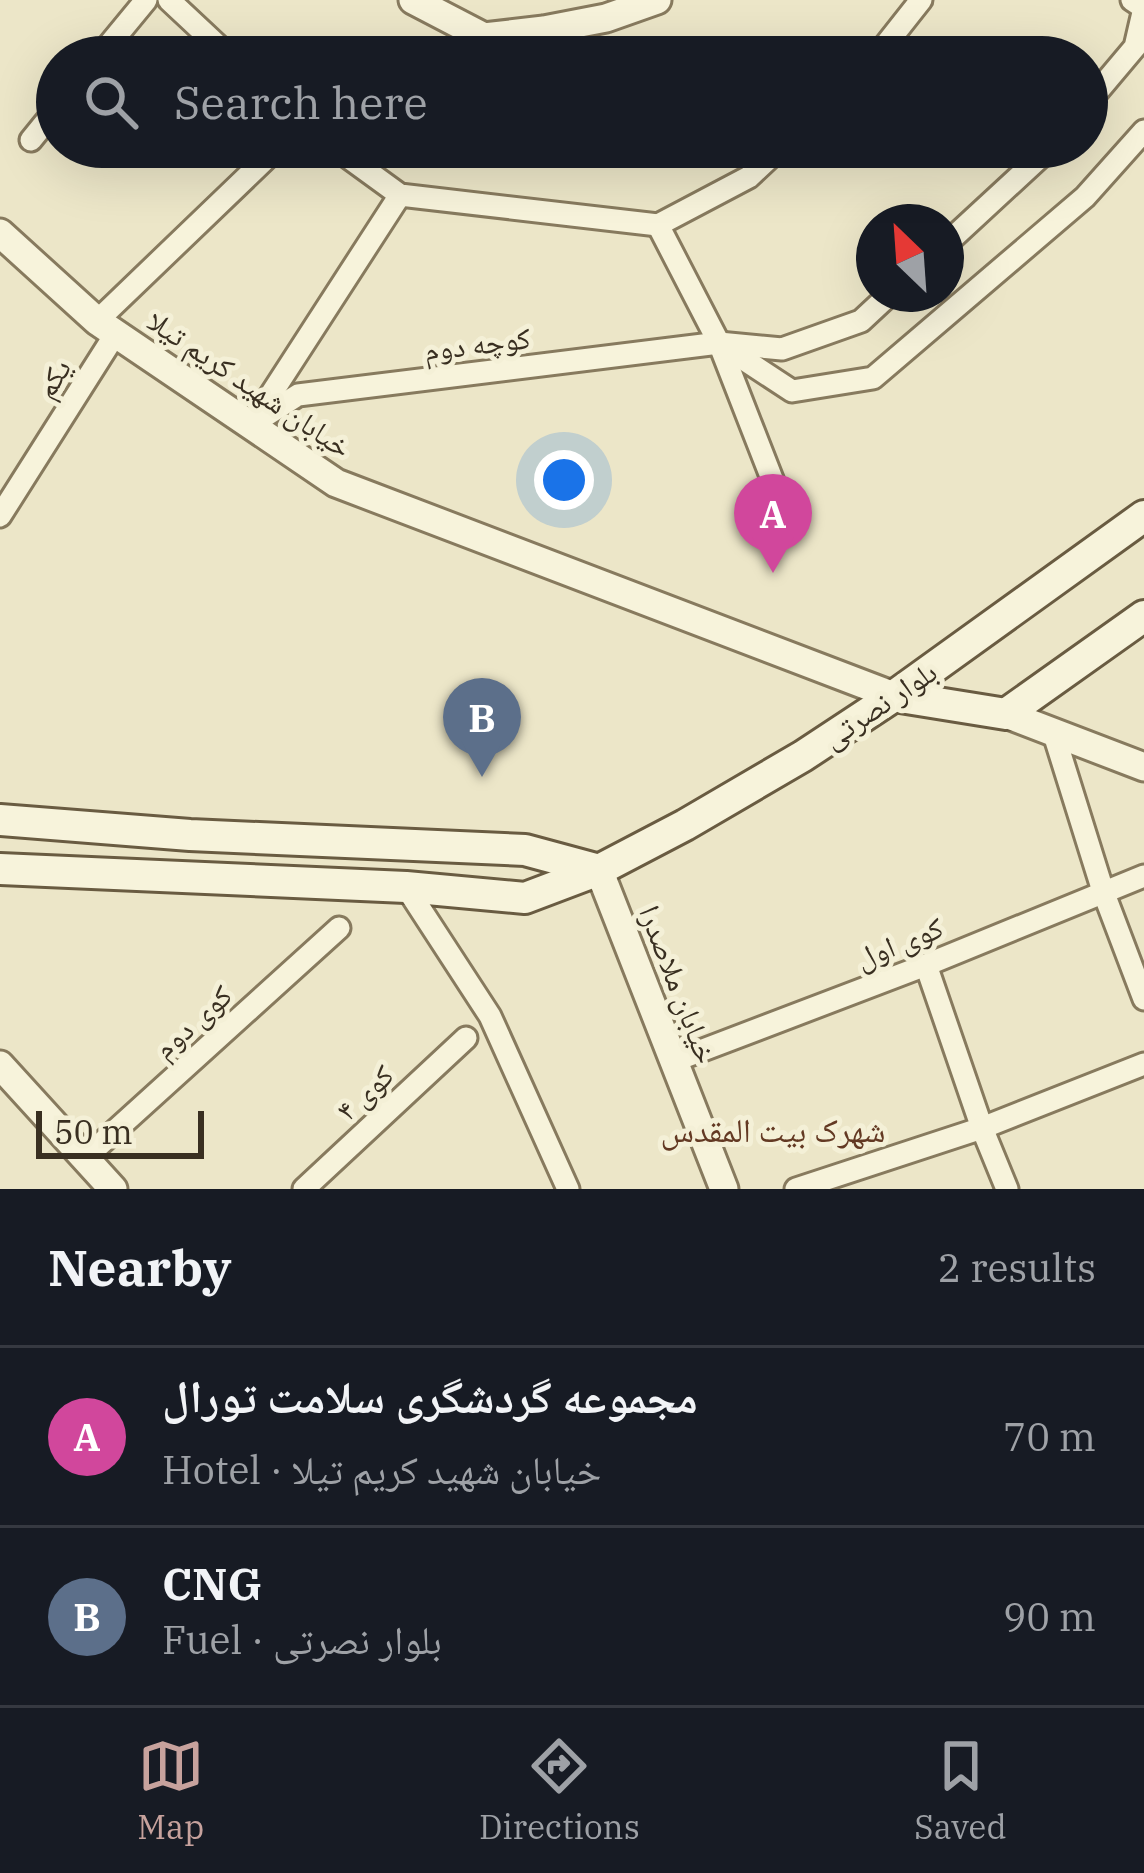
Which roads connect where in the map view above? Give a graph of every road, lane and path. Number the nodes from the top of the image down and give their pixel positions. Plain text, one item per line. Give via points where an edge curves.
1 (146, 0) edge
2 (169, 0) edge
3 (413, 0) edge
4 (438, 0) edge
5 (657, 0) edge
6 (921, 0) edge
7 (1132, 0) edge
8 (456, 23) junction
9 (567, 26) junction
10 (116, 36) edge
11 (208, 36) edge
12 (482, 36) edge
13 (492, 36) edge
14 (550, 36) edge
15 (893, 36) edge
16 (1108, 80) edge
17 (1144, 131) edge
18 (36, 134) edge
19 (31, 140) dead end
20 (258, 168) edge
21 (363, 168) edge
22 (759, 168) edge
23 (1020, 168) edge
24 (400, 195) junction
25 (658, 225) junction
26 (964, 226) edge
27 (0, 233) edge
28 (871, 312) edge
29 (106, 327) junction
30 (719, 343) junction
31 (251, 425) junction
32 (783, 506) dead end
33 (0, 516) edge
34 (1144, 516) edge
35 (1144, 616) edge
36 (894, 695) junction
37 (1006, 714) junction
38 (1053, 731) junction
39 (1144, 767) edge
40 (0, 820) edge
41 (0, 869) edge
42 (599, 870) junction
43 (1144, 876) edge
44 (406, 887) junction
45 (1103, 891) junction
46 (339, 928) dead end
47 (926, 964) junction
48 (1144, 1000) edge
49 (466, 1038) dead end
50 (674, 1061) junction
51 (1144, 1064) edge
52 (0, 1065) edge
53 (982, 1128) junction
54 (85, 1158) junction
55 (563, 1187) edge
56 (113, 1189) edge
57 (304, 1189) edge
58 (724, 1189) edge
59 (796, 1189) edge
60 (1006, 1189) edge

1 - 10 street
2 - 11 street
3 - 8 street
4 - 8 street
5 - 9 street
6 - 15 street
7 - 16 street via 1144,8 1136,47
8 - 12 street
9 - 13 street
9 - 14 street
17 - 30 street via 1085,197 873,378 793,391
18 - 19 street
20 - 29 street, یکم
21 - 24 street
22 - 25 street
23 - 26 street
24 - 25 street
24 - 31 street
25 - 30 street
27 - 29 street, خیابان شهید کریم تیلا
28 - 30 street, کوچه دوم via 782,349
29 - 31 street, خیابان شهید کریم تیلا
29 - 33 street, یکم
30 - 31 street, کوچه دوم via 298,395
30 - 32 street
31 - 36 street, خیابان شهید کریم تیلا via 337,483
34 - 36 main road, بلوار نصرتی
35 - 37 main road
36 - 37 main road
36 - 42 main road, بلوار نصرتی via 749,788
37 - 38 street
38 - 39 street
38 - 45 street
40 - 42 main road via 525,850
41 - 44 main road, بلوار نصرتی
42 - 44 main road, بلوار نصرتی via 525,898
42 - 50 street, خیابان ملاصدرا
43 - 45 street, کوی اول
44 - 55 street via 490,1016
45 - 47 street, کوی اول
45 - 48 street
46 - 54 street, کوی دوم
47 - 50 street, کوی اول
47 - 53 street
49 - 57 street, کوی ۴
50 - 58 street, خیابان ملاصدرا
51 - 53 street
52 - 54 street
53 - 59 street
53 - 60 street
54 - 56 street

